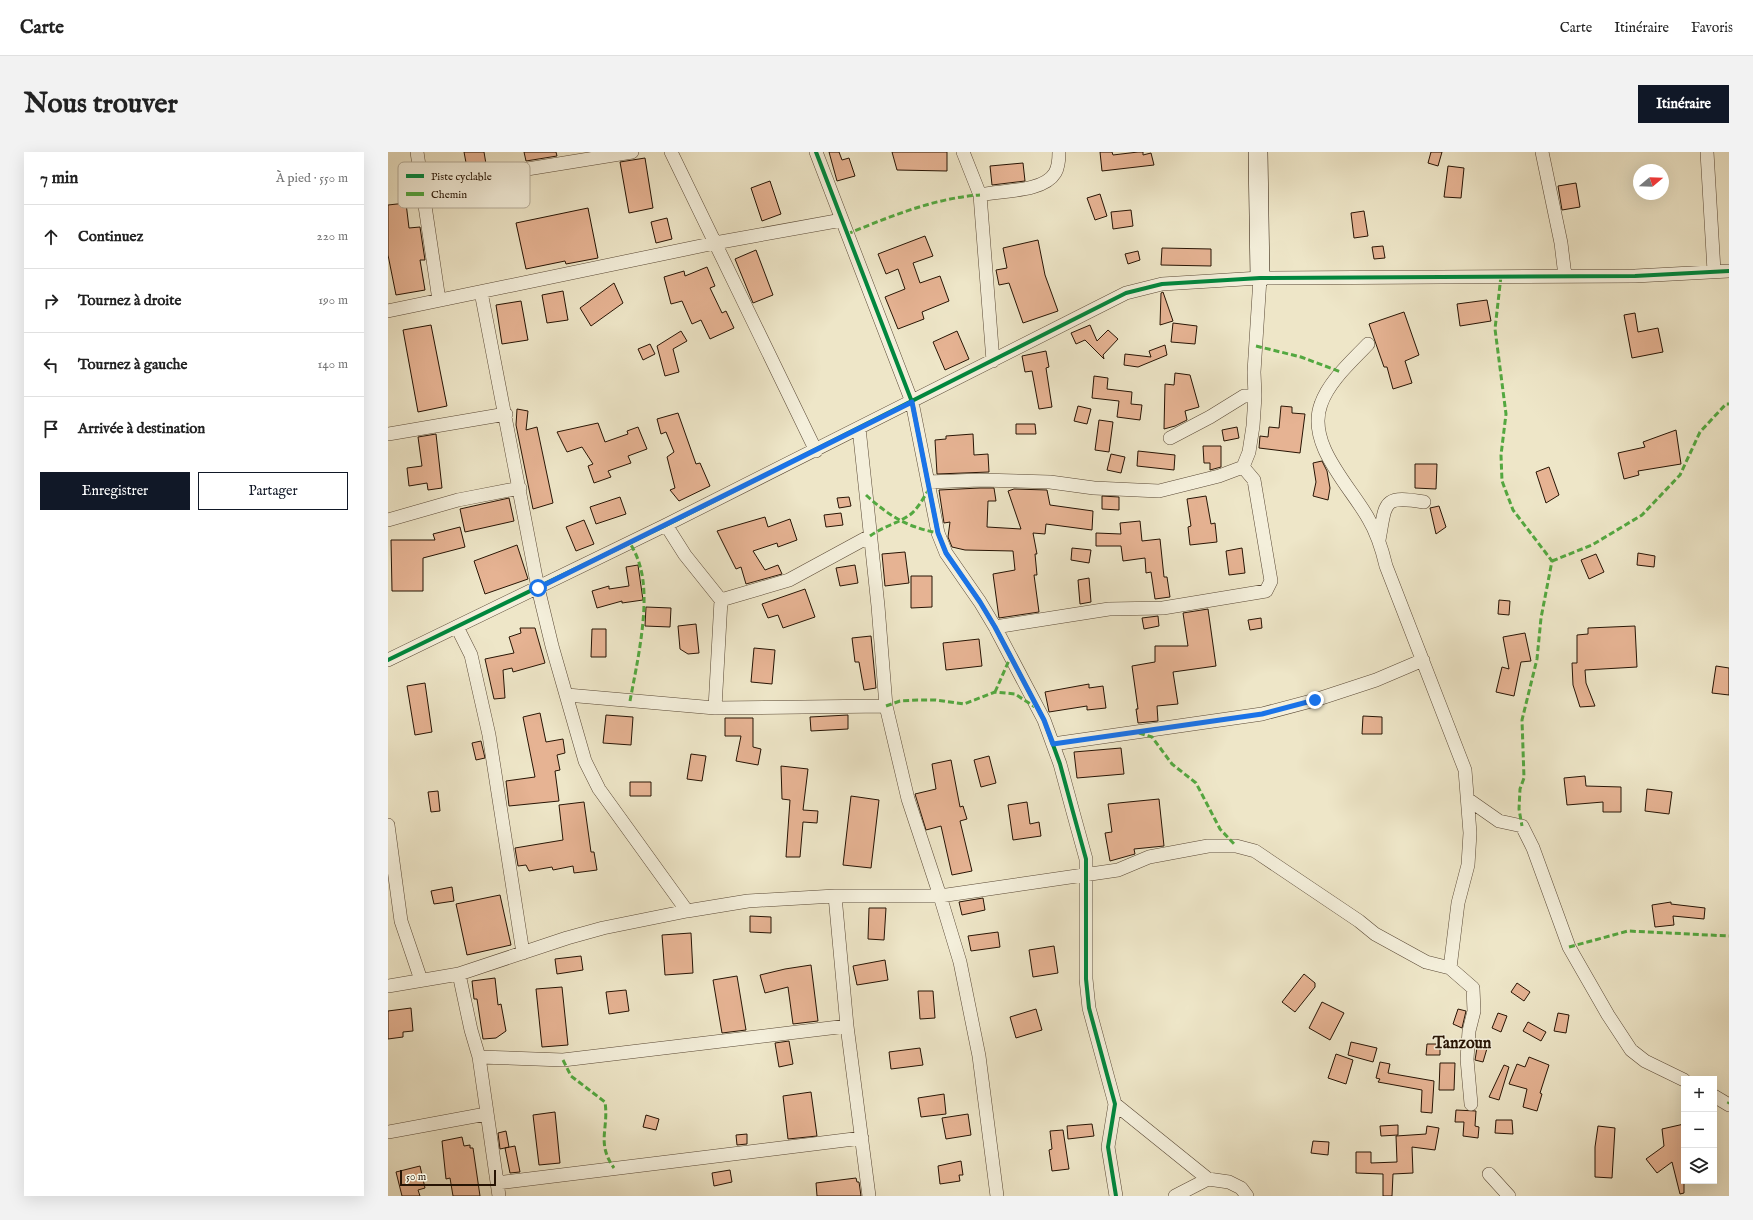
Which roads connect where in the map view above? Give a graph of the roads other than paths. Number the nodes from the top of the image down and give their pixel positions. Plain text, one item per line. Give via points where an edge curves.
1 (417, 152) edge
2 (632, 152) edge
3 (671, 152) edge
4 (816, 152) edge
5 (964, 152) edge
6 (1059, 152) edge
7 (1258, 152) edge
8 (1542, 152) edge
9 (1707, 152) edge
10 (418, 162) edge
11 (530, 169) edge
12 (980, 195) junction
13 (425, 208) edge
14 (842, 220) junction
15 (715, 242) junction
16 (1729, 270) edge
17 (1714, 271) junction
18 (1565, 276) junction
19 (1260, 278) junction
20 (481, 292) junction
21 (439, 300) junction
22 (388, 310) edge
23 (1368, 344) dead end
24 (993, 360) junction
25 (1255, 396) junction
26 (912, 402) junction
27 (506, 414) junction
28 (859, 428) junction
29 (388, 434) edge
30 (1170, 438) dead end
31 (816, 451) junction
32 (1243, 467) junction
33 (928, 482) junction
34 (520, 488) junction
35 (1424, 502) dead end
36 (388, 520) edge
37 (666, 525) junction
38 (870, 536) junction
39 (1379, 540) junction
40 (538, 588) junction
41 (721, 600) junction
42 (995, 627) junction
43 (457, 628) junction
44 (388, 660) edge
45 (1423, 660) junction
46 (567, 695) junction
47 (886, 706) junction
48 (715, 708) junction
49 (1053, 744) junction
50 (1469, 800) junction
51 (388, 825) edge
52 (1086, 875) junction
53 (835, 896) junction
54 (940, 896) junction
55 (687, 911) junction
56 (523, 953) junction
57 (1450, 968) junction
58 (459, 974) junction
59 (421, 980) junction
60 (388, 986) edge
61 (847, 1026) junction
62 (479, 1057) junction
63 (1681, 1079) edge
64 (1717, 1098) edge
65 (1115, 1104) junction
66 (1471, 1104) dead end
67 (1729, 1105) edge
68 (486, 1114) junction
69 (388, 1132) edge
70 (862, 1138) junction
71 (1489, 1174) dead end
72 (1208, 1179) junction
73 (498, 1190) edge
74 (870, 1196) edge
75 (997, 1196) edge
76 (1116, 1196) edge
77 (1175, 1196) edge
78 (1247, 1196) edge
79 (1509, 1196) edge

1 - 10 street
2 - 11 street
3 - 15 street
4 - 14 street
5 - 12 street
6 - 12 street via 1055,174 1044,183
7 - 19 street
8 - 18 street via 1561,243
9 - 17 street
12 - 24 street
13 - 21 street
14 - 15 street
14 - 26 street
15 - 20 street
15 - 31 street
16 - 17 street
17 - 18 street via 1635,276
18 - 19 street
19 - 24 street via 1162,284 1126,294
19 - 25 street via 1254,372
20 - 21 street
20 - 27 street
21 - 22 street
23 - 39 street via 1341,372 1321,403 1317,420 1327,453 1368,517
24 - 26 street
25 - 30 street via 1244,396
25 - 32 street via 1249,452
26 - 28 street
26 - 33 street
27 - 29 street
27 - 34 street
28 - 31 street
28 - 38 street
31 - 37 street
32 - 33 street via 1158,491 1094,488 1050,482
32 - 42 street via 1254,480 1271,581 1266,591 1163,608 1109,609
33 - 42 street via 938,533 946,553
34 - 36 street via 458,500
34 - 40 street
35 - 39 street via 1402,498 1389,503 1384,508
37 - 40 street
37 - 41 street via 685,555
38 - 41 street via 789,580
38 - 47 street
39 - 45 street via 1386,566
40 - 43 street
40 - 46 street
41 - 48 street
42 - 49 street via 1044,720
43 - 44 street
43 - 56 street via 471,655 489,735
45 - 49 street via 1376,680 1262,714
45 - 50 street via 1465,770
46 - 48 street
46 - 55 street via 585,761 599,789
47 - 48 street
47 - 54 street via 908,799
49 - 52 street via 1086,859
50 - 57 street via 1468,865 1458,903
50 - 63 street via 1499,821 1522,826 1533,848 1569,947 1608,1015 1631,1050 1645,1061
51 - 59 street via 401,921
52 - 54 street
52 - 57 street via 1118,870 1149,857 1201,848 1242,847 1255,851 1279,866 1375,934 1426,962
52 - 65 street via 1086,971 1089,1008
53 - 54 street
53 - 55 street via 748,901
53 - 61 street
54 - 75 street via 960,962 979,1056
55 - 56 street via 603,928
56 - 58 street
57 - 66 street via 1473,988 1474,1011 1467,1058
58 - 59 street
58 - 62 street
59 - 60 street
61 - 62 street via 563,1060
61 - 70 street
62 - 68 street
64 - 67 street
65 - 72 street
65 - 76 street via 1108,1147
68 - 69 street
68 - 73 street
70 - 73 street
70 - 74 street
71 - 79 street
72 - 77 street
72 - 78 street via 1229,1182 1241,1188

